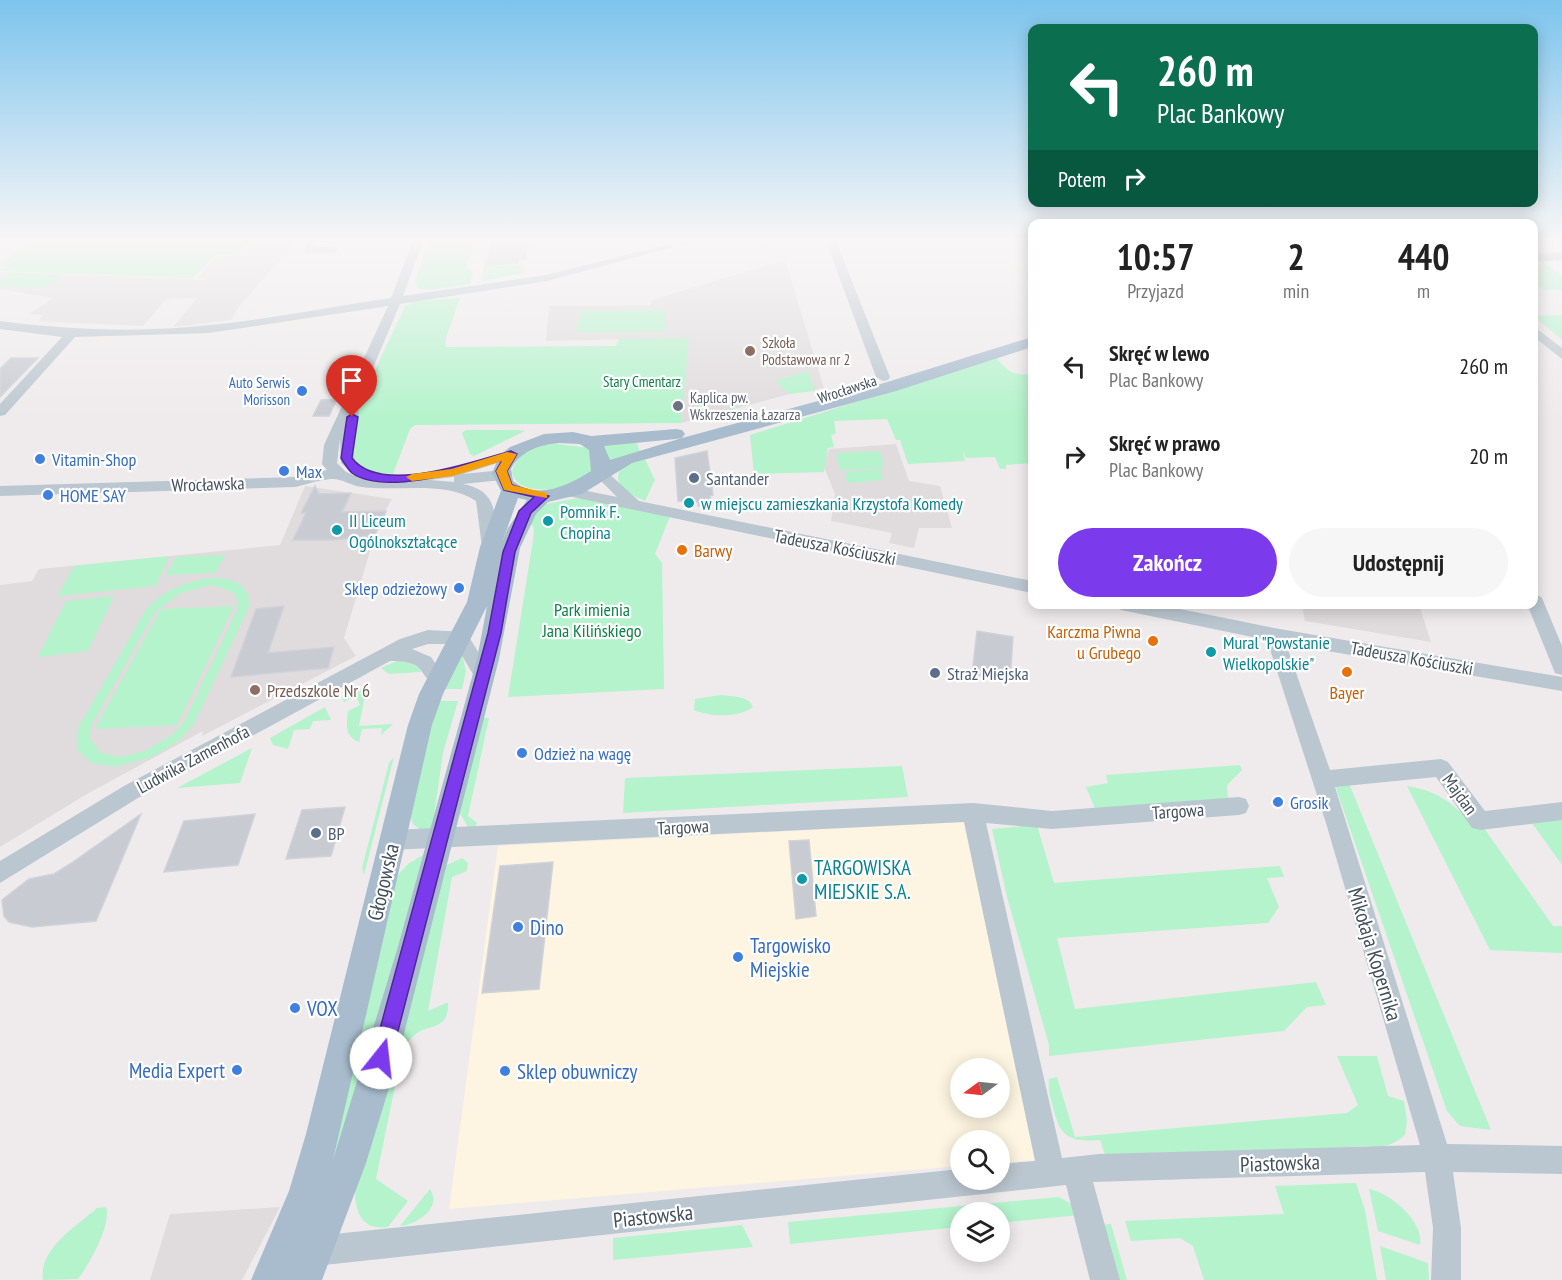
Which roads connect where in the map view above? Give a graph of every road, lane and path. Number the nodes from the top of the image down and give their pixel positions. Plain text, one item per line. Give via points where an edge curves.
1 (397, 300) edge
2 (392, 301) edge
3 (854, 301) edge
4 (0, 325) edge
5 (72, 333) junction
6 (1028, 333) edge
7 (1538, 334) edge
8 (1028, 343) edge
9 (1562, 354) edge
10 (884, 377) junction
11 (0, 412) edge
12 (587, 442) junction
13 (511, 454) junction
14 (342, 468) junction
15 (600, 473) junction
16 (506, 482) junction
17 (414, 484) junction
18 (0, 491) edge
19 (568, 492) junction
20 (543, 496) junction
21 (638, 505) junction
22 (489, 548) junction
23 (1028, 586) edge
24 (1146, 609) edge
25 (1538, 609) edge
26 (1274, 635) junction
27 (460, 637) junction
28 (390, 654) junction
29 (1562, 668) edge
30 (484, 676) junction
31 (438, 680) junction
32 (1562, 684) edge
33 (1321, 780) junction
34 (1239, 806) dead end
35 (973, 812) junction
36 (1562, 812) edge
37 (440, 838) junction
38 (392, 840) junction
39 (0, 873) edge
40 (1437, 1158) junction
41 (1562, 1160) edge
42 (1063, 1171) junction
43 (1010, 1177) edge
44 (950, 1184) edge
45 (309, 1265) edge
46 (269, 1280) edge
47 (1105, 1280) edge
48 (1446, 1280) edge

1 - 14 street via 351,405
2 - 5 street via 209,329
3 - 10 street
4 - 5 street
5 - 11 street
6 - 10 main road, Wrocławska
7 - 9 street
8 - 15 main road, Wrocławska via 890,387 625,459
10 - 12 main road, Wrocławska via 786,409 687,432
12 - 13 main road, Wrocławska via 551,438
12 - 15 main road via 598,451
13 - 14 street via 426,477 370,475
13 - 16 main road, Głogowska via 503,466
14 - 17 street via 358,483
14 - 18 street, Wrocławska via 296,482
15 - 19 main road, Wrocławska via 583,487
15 - 21 street, Tadeusza Kościuszki
16 - 17 street
16 - 20 main road
16 - 22 main road, Głogowska
17 - 22 street via 460,488 478,494 485,502
19 - 20 main road, Wrocławska
19 - 21 street, Tadeusza Kościuszki
20 - 30 main road via 528,508 513,539
21 - 23 street, Tadeusza Kościuszki
22 - 27 main road, Głogowska via 482,592
24 - 26 street, Tadeusza Kościuszki
25 - 29 street
26 - 32 street, Tadeusza Kościuszki
26 - 33 street, Mikołaja Kopernika
27 - 28 street, Ludwika Zamenhofa via 428,637
27 - 30 street
27 - 31 main road, Głogowska
28 - 31 street via 425,660
28 - 39 street, Ludwika Zamenhofa via 131,792
30 - 37 main road
31 - 38 main road, Głogowska via 420,725
33 - 36 street, Majdan via 1441,768 1480,821
33 - 40 street, Mikołaja Kopernika
34 - 35 street, Targowa via 1052,820
35 - 37 street, Targowa
35 - 42 street
37 - 38 street, Targowa
37 - 45 main road via 362,1125
38 - 46 main road, Głogowska via 323,1134 306,1193
40 - 41 street, Piastowska
40 - 42 street, Piastowska
40 - 48 street, Mikołaja Kopernika via 1447,1228
42 - 43 street, Piastowska
42 - 47 street via 1090,1221
44 - 45 street, Piastowska via 436,1240

